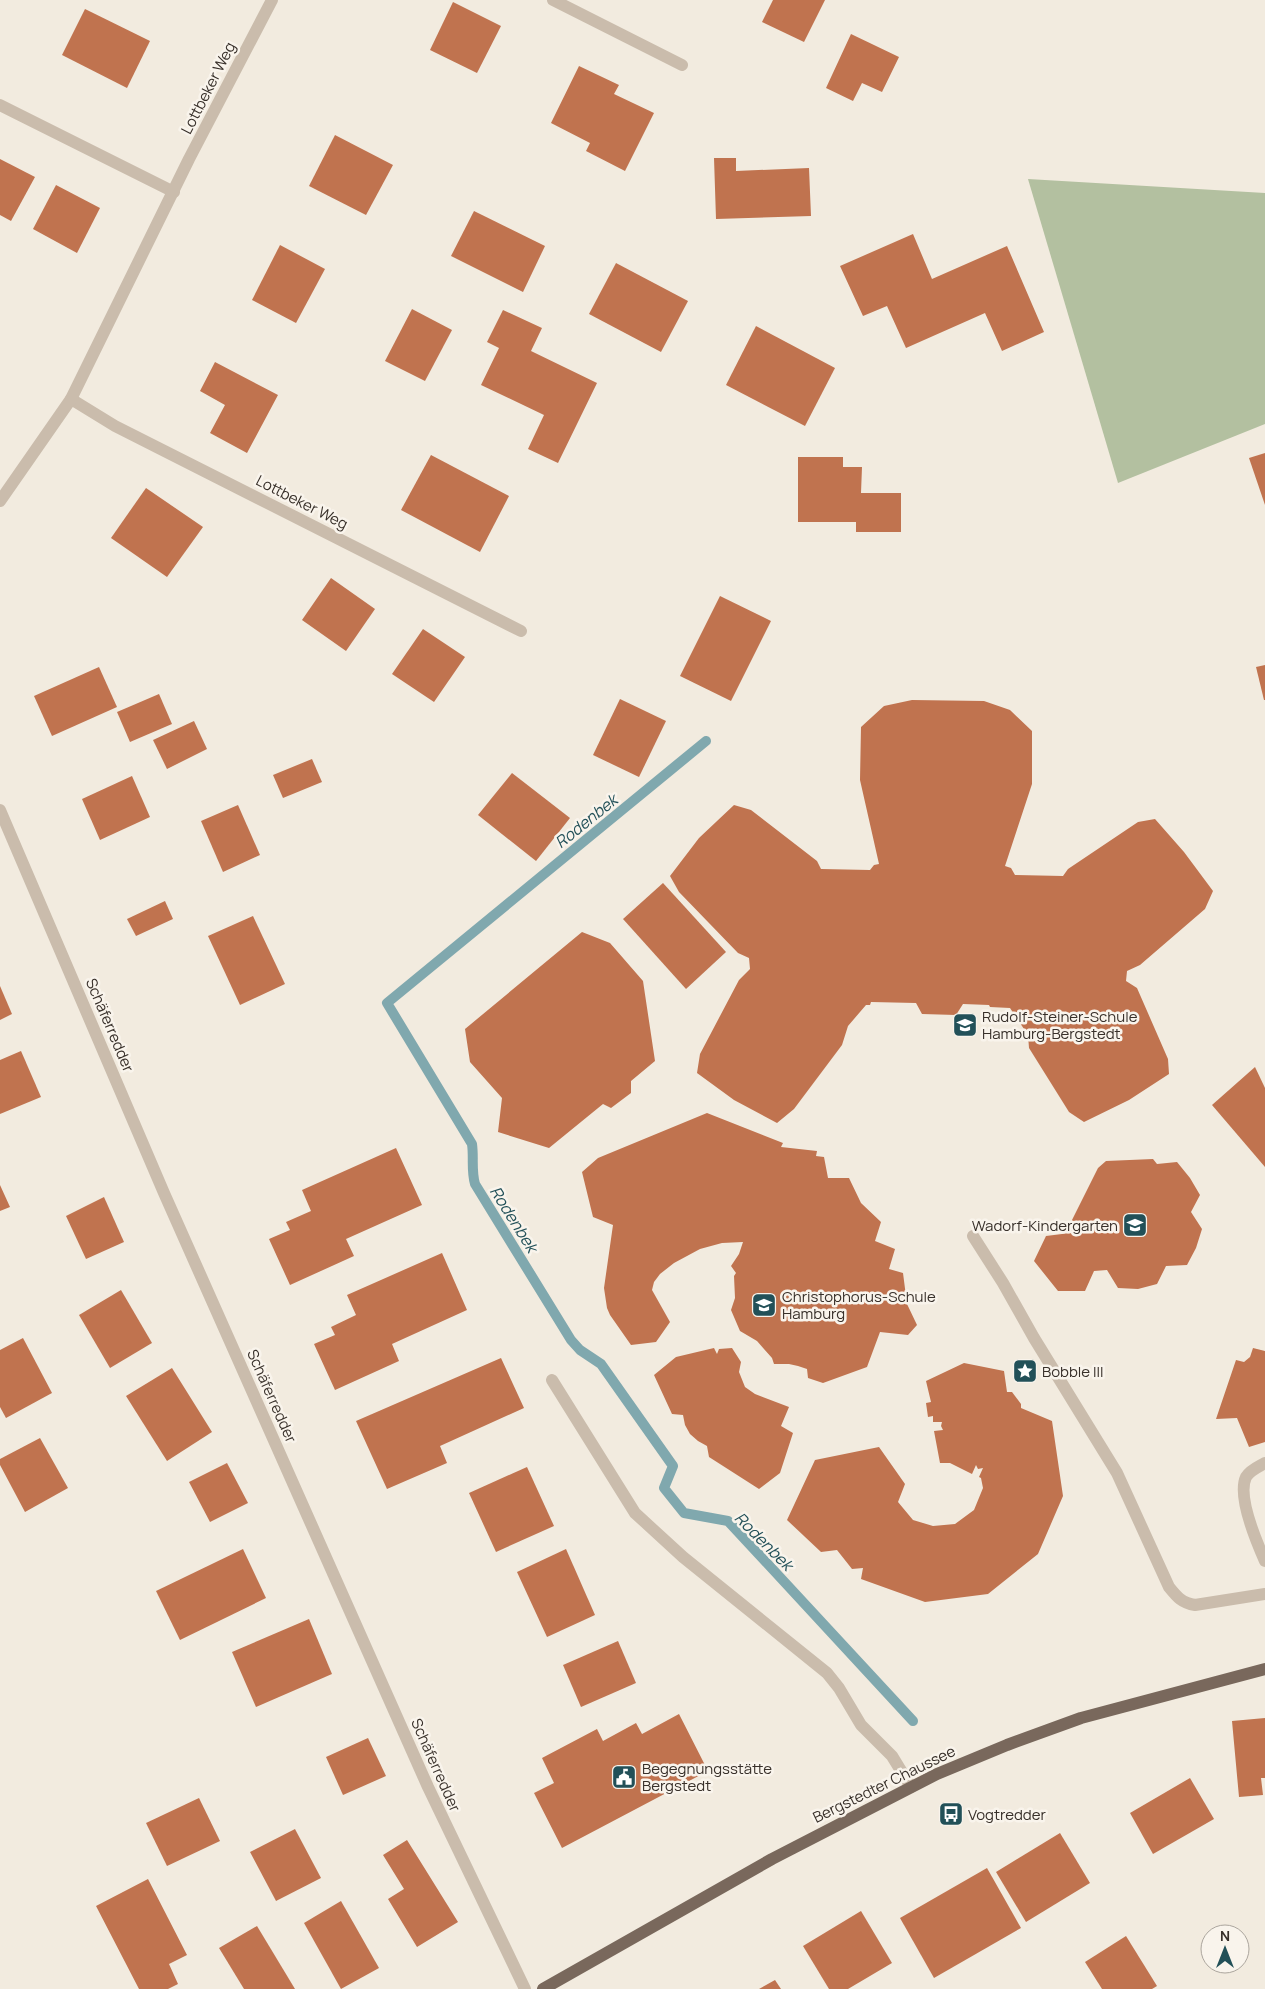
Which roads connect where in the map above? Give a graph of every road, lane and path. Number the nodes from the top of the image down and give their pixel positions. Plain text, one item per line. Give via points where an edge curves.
1 (272, 0) edge
2 (553, 0) edge
3 (682, 65) dead end
4 (0, 105) edge
5 (174, 192) junction
6 (71, 399) junction
7 (0, 501) edge
8 (521, 631) dead end
9 (0, 810) edge
10 (973, 1236) dead end
11 (552, 1380) dead end
12 (1265, 1463) edge
13 (1265, 1561) edge
14 (1265, 1594) edge
15 (1265, 1669) edge
16 (910, 1787) junction
17 (525, 1989) edge
18 (543, 1989) edge

1 - 5 street, Lottbeker Weg
2 - 3 street
4 - 5 street
5 - 6 street, Lottbeker Weg
6 - 7 street, Lottbeker Weg
6 - 8 street, Lottbeker Weg via 115,426
9 - 17 street, Schäferredder via 164,1193 416,1760
10 - 14 street via 1117,1472 1174,1594 1186,1604 1195,1605
11 - 16 street via 636,1513 682,1557 827,1673 861,1726 892,1756
12 - 13 street via 1251,1471 1244,1484 1245,1503
15 - 16 main road, Bergstedter Chaussee via 1081,1718 1007,1745
16 - 18 main road, Bergstedter Chaussee via 772,1859

